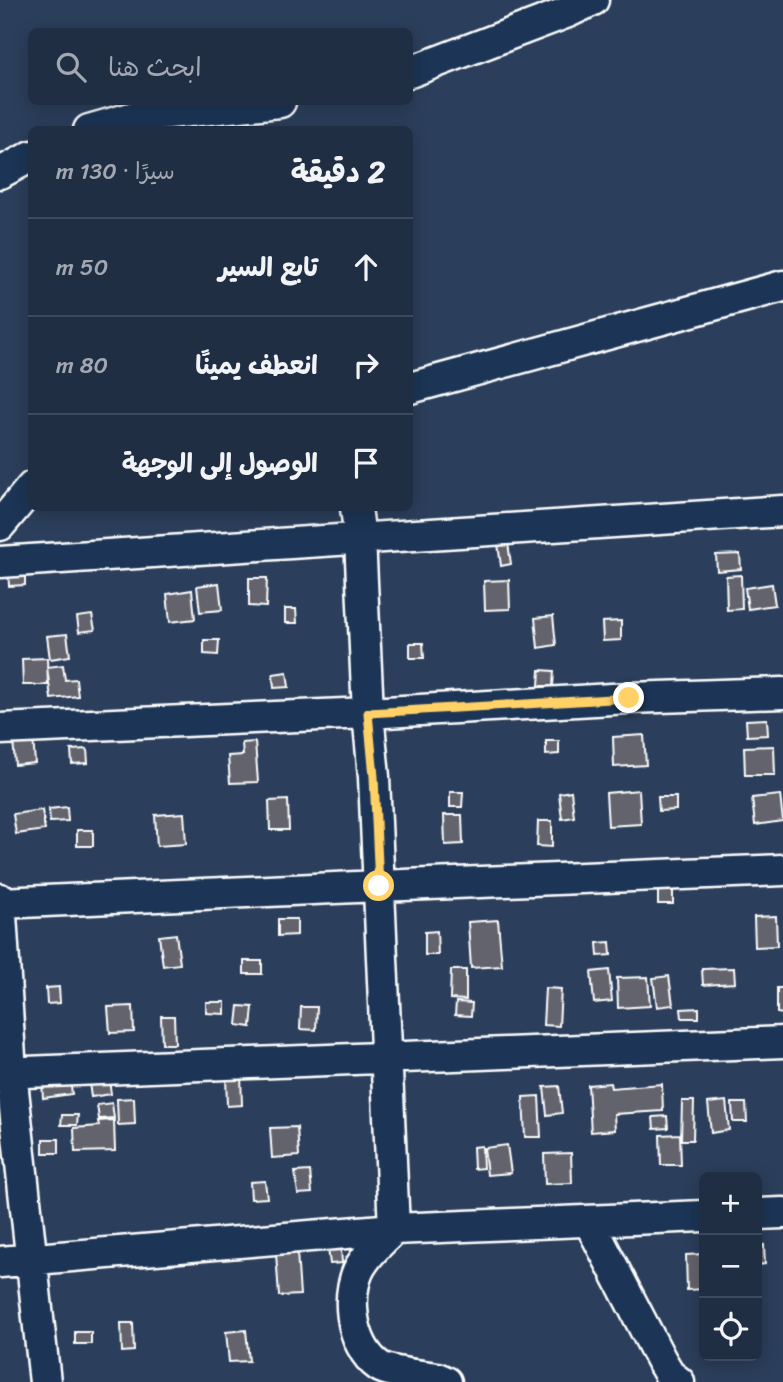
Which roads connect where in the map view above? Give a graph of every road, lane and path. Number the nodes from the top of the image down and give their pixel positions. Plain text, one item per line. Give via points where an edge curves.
1 (593, 0) edge
2 (413, 71) edge
3 (273, 105) edge
4 (243, 118) edge
5 (103, 126) edge
6 (28, 158) edge
7 (0, 173) edge
8 (783, 286) edge
9 (413, 387) edge
10 (28, 492) edge
11 (356, 511) edge
12 (783, 511) edge
13 (0, 525) edge
14 (360, 537) junction
15 (0, 562) edge
16 (783, 693) edge
17 (368, 713) junction
18 (0, 729) edge
19 (783, 870) edge
20 (379, 886) junction
21 (0, 901) edge
22 (783, 1042) edge
23 (386, 1056) junction
24 (6, 1073) edge
25 (783, 1213) edge
26 (762, 1214) edge
27 (699, 1216) edge
28 (589, 1221) junction
29 (394, 1229) junction
30 (31, 1260) junction
31 (0, 1262) edge
32 (45, 1382) edge
33 (446, 1382) edge
34 (678, 1382) edge

1 - 2 street
3 - 4 street
4 - 5 street via 138,116
6 - 7 street
8 - 9 street
10 - 13 street
11 - 14 street
12 - 14 street
14 - 15 street
14 - 17 street
16 - 17 street
17 - 18 street
17 - 20 street
19 - 20 street
20 - 21 street
20 - 23 street
21 - 24 street
22 - 23 street
23 - 24 street
23 - 29 street
24 - 30 street
25 - 26 street
27 - 28 street
28 - 29 street
28 - 34 street via 661,1360
29 - 30 street
29 - 33 street via 362,1262 352,1288 357,1338 380,1367
30 - 31 street
30 - 32 street

